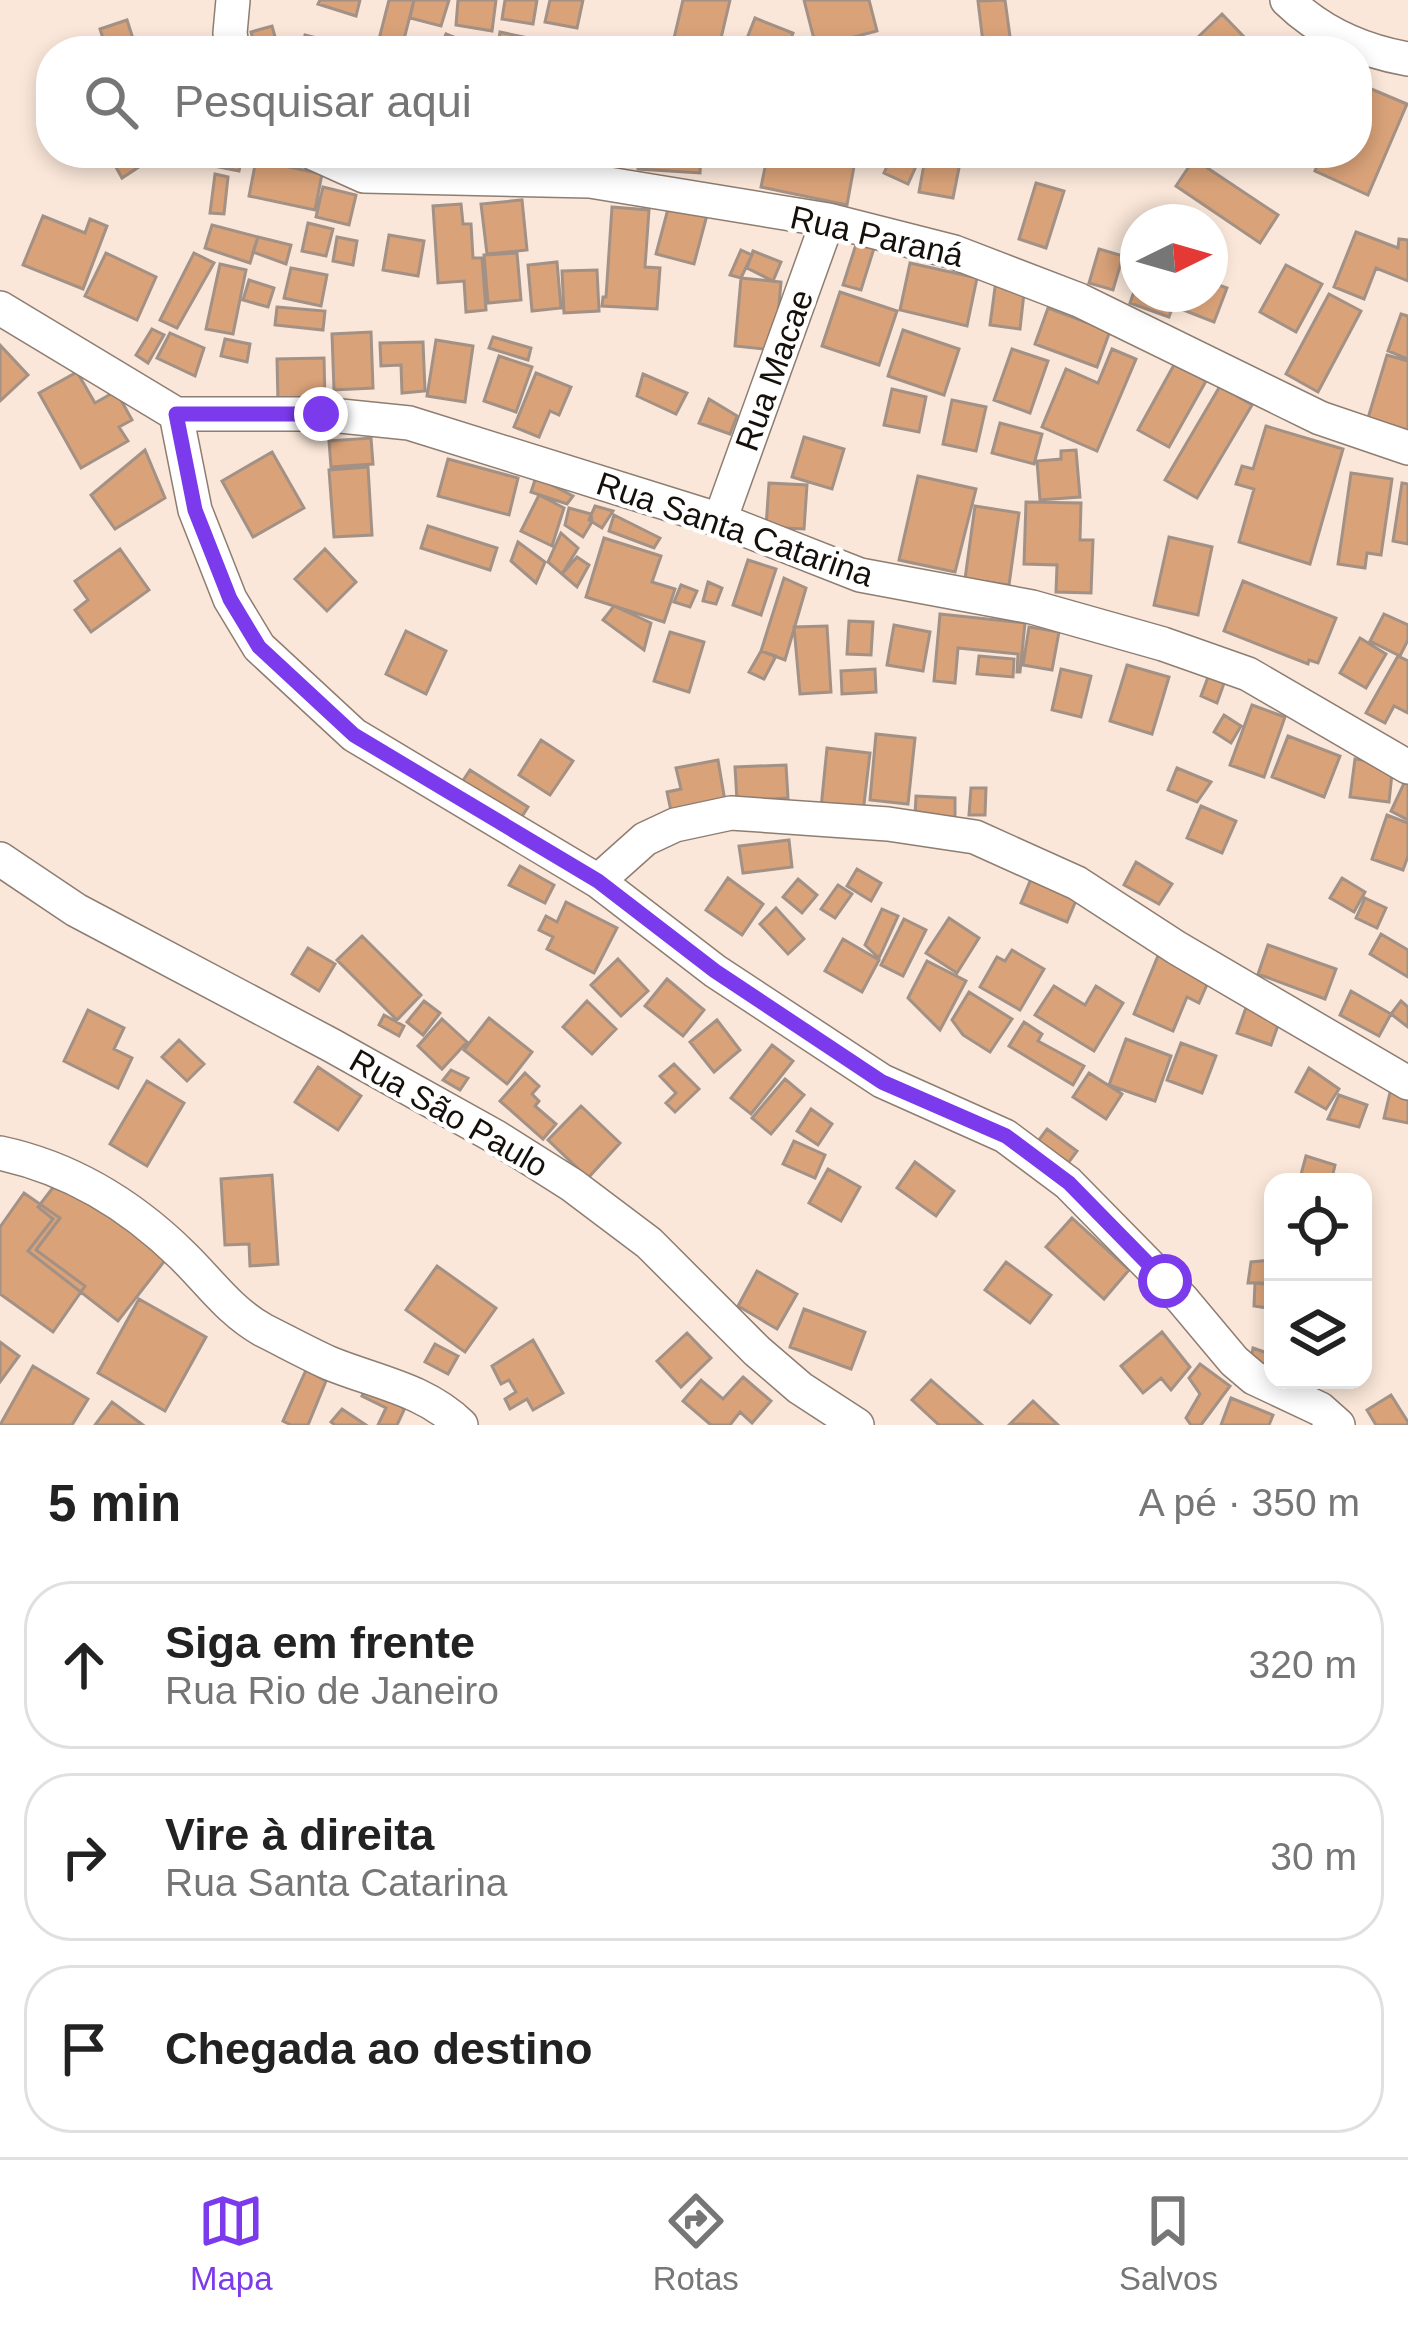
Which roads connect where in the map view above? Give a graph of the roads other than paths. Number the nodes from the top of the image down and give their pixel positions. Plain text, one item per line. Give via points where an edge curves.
1 (233, 0) edge
2 (1287, 0) edge
3 (230, 36) edge
4 (1335, 36) edge
5 (1372, 50) edge
6 (1408, 59) edge
7 (347, 168) edge
8 (828, 220) junction
9 (0, 308) edge
10 (176, 414) junction
11 (1408, 448) edge
12 (720, 520) junction
13 (1408, 767) edge
14 (0, 859) edge
15 (598, 881) junction
16 (1408, 1083) edge
17 (0, 1153) edge
18 (461, 1425) edge
19 (857, 1425) edge
20 (1338, 1425) edge

1 - 3 street
2 - 4 street
5 - 6 street
7 - 8 street, Rua Paraná via 364,176 590,181
8 - 11 street, Rua Paraná via 1022,275 1319,418
8 - 12 street, Rua Macae
9 - 10 street
10 - 12 street, Rua Santa Catarina via 409,423
10 - 15 street via 195,510 259,647 354,735
12 - 13 street, Rua Santa Catarina via 860,575 1032,607 1248,674
14 - 19 street, Rua São Paulo via 76,910 332,1045 572,1185 649,1243 800,1388
15 - 16 street via 645,839 731,813 975,837 1077,883
15 - 20 street via 882,1082 1006,1136 1069,1183 1234,1361
17 - 18 street via 98,1188 258,1327 413,1392

